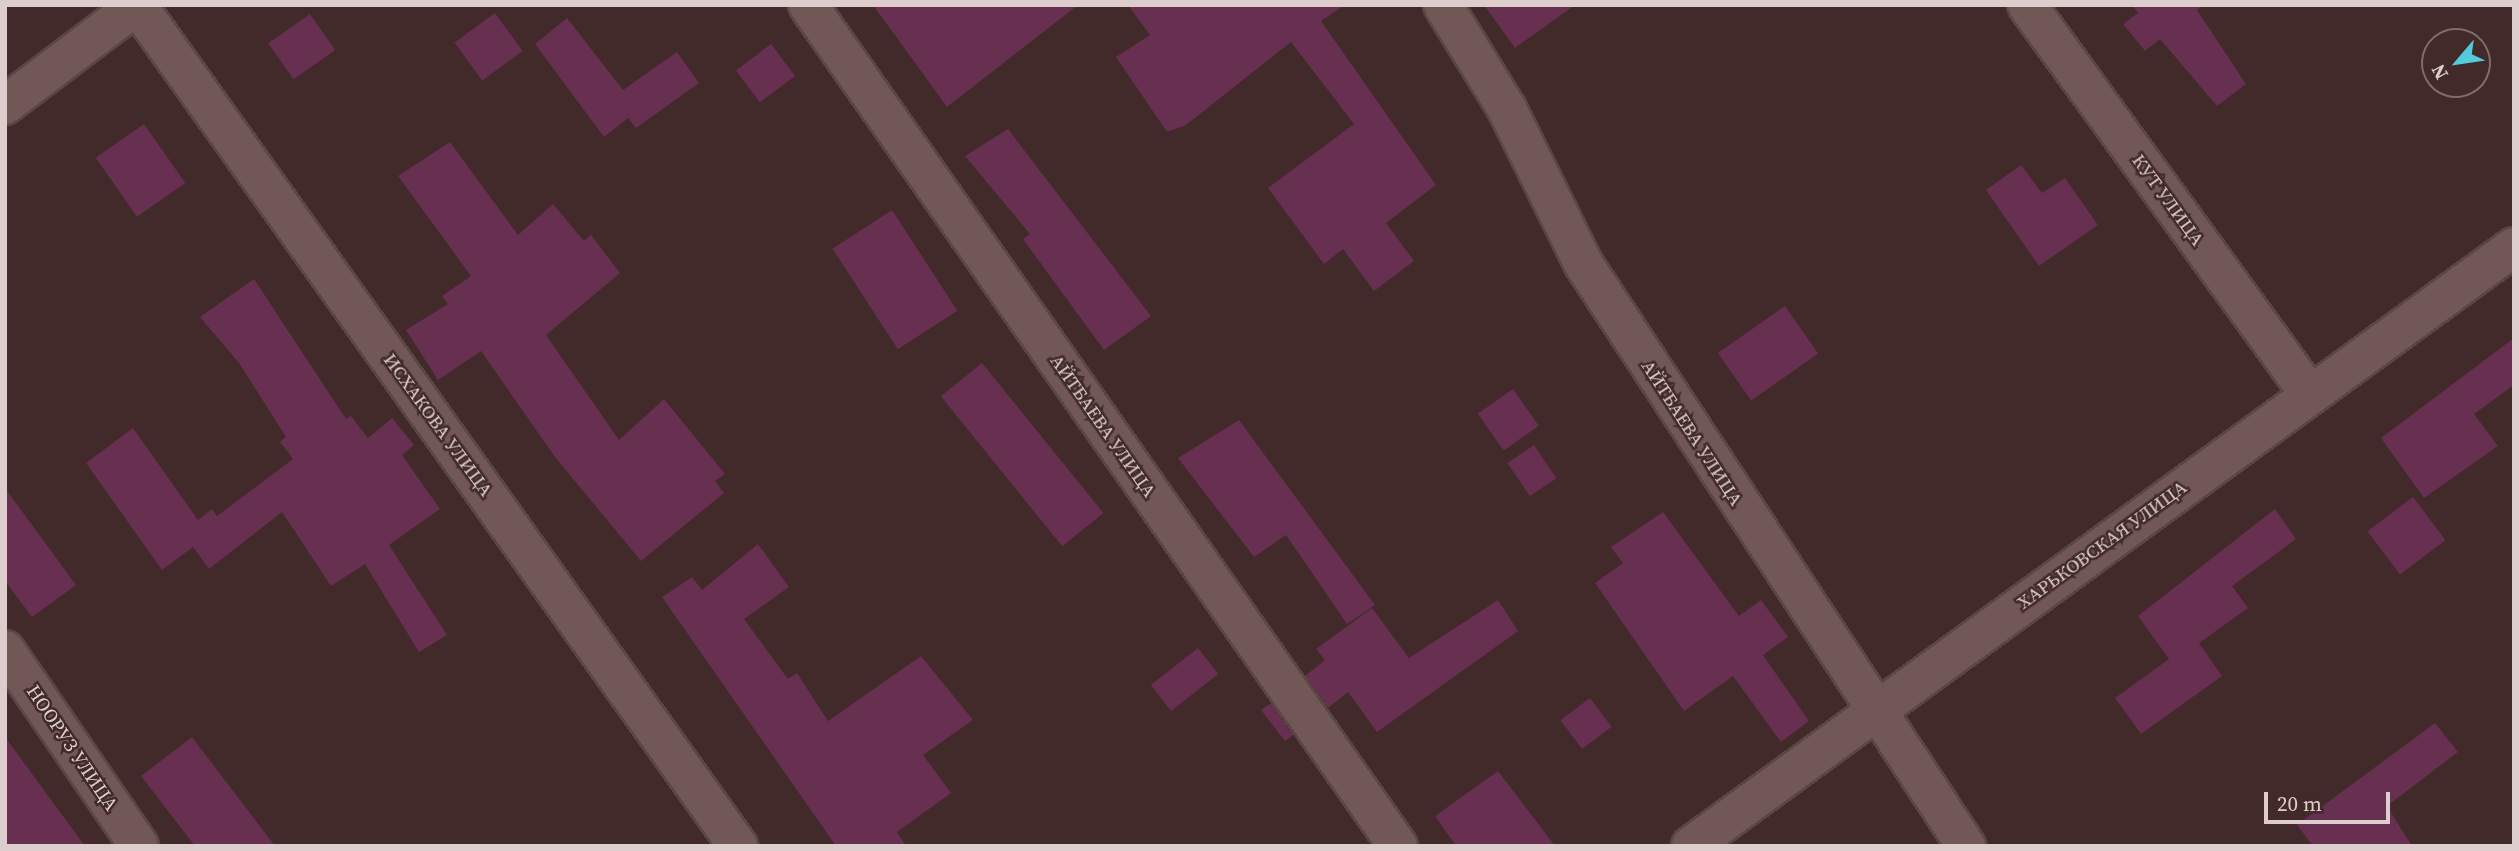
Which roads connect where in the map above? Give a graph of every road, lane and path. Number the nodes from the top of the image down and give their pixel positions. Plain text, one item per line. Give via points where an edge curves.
1 (137, 5) edge
2 (808, 5) edge
3 (1443, 5) edge
4 (2027, 5) edge
5 (5, 105) edge
6 (2514, 247) edge
7 (2310, 394) junction
8 (5, 650) edge
9 (1873, 711) junction
10 (139, 846) edge
11 (738, 846) edge
12 (1398, 846) edge
13 (1691, 846) edge
14 (1966, 846) edge

1 - 5 street
1 - 11 street, ИСХАКОВА УЛИЦА
2 - 12 street, АЙТБАЕВА УЛИЦА
3 - 9 street, АЙТБАЕВА УЛИЦА via 1507,109 1583,263
4 - 7 street, КУТ УЛИЦА
6 - 7 street, ХАРЬКОВСКАЯ УЛИЦА
7 - 9 street, ХАРЬКОВСКАЯ УЛИЦА
8 - 10 street, НООРУЗ УЛИЦА
9 - 13 street, ХАРЬКОВСКАЯ УЛИЦА
9 - 14 street, АЙТБАЕВА УЛИЦА

